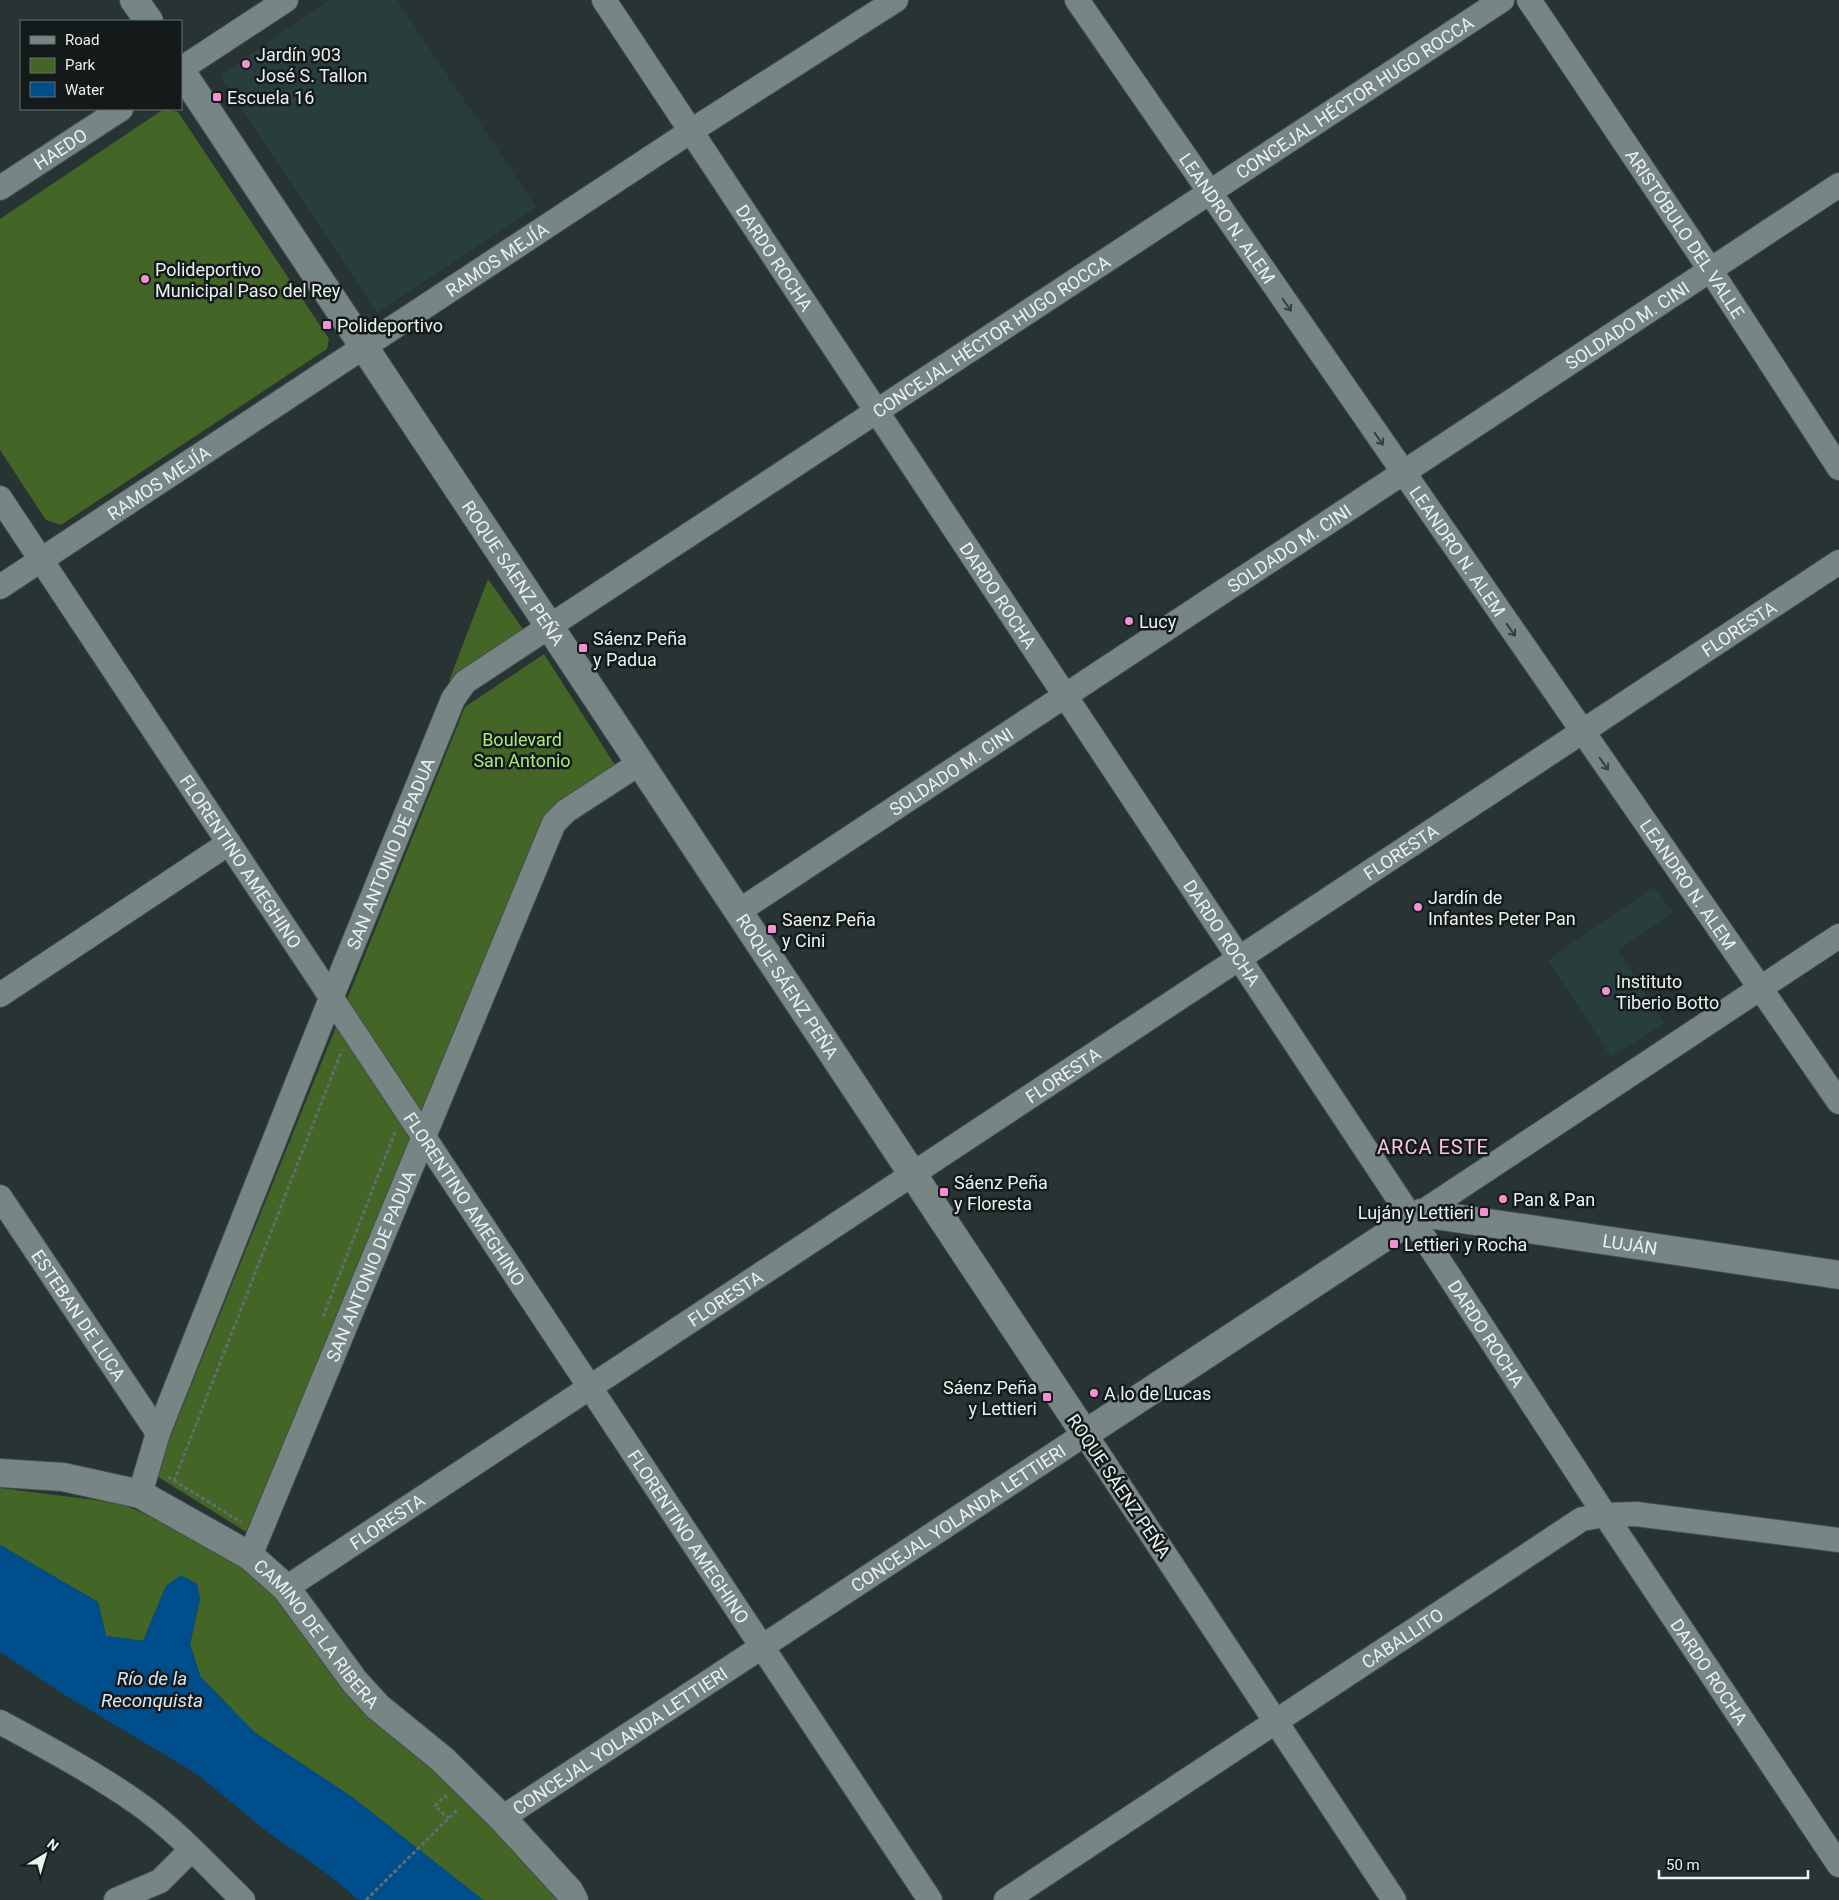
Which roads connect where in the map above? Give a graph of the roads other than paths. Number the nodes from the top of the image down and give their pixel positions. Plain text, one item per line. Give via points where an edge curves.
1 (134, 0) edge
2 (286, 0) edge
3 (604, 0) edge
4 (896, 0) edge
5 (1077, 0) edge
6 (1502, 0) edge
7 (1529, 0) edge
8 (147, 20) edge
9 (182, 69) edge
10 (182, 72) edge
11 (119, 110) edge
12 (691, 131) junction
13 (1839, 185) edge
14 (0, 188) edge
15 (1209, 193) junction
16 (1711, 270) junction
17 (364, 346) junction
18 (877, 412) junction
19 (1839, 468) edge
20 (1403, 474) junction
21 (0, 498) edge
22 (41, 560) junction
23 (1839, 562) edge
24 (0, 587) edge
25 (550, 627) junction
26 (479, 671) joint
27 (1066, 696) junction
28 (1582, 733) junction
29 (640, 763) junction
30 (230, 843) junction
31 (738, 912) junction
32 (1839, 936) edge
33 (1240, 959) junction
34 (1760, 989) junction
35 (0, 995) edge
36 (331, 996) junction
37 (1839, 1102) edge
38 (424, 1138) junction
39 (913, 1174) junction
40 (0, 1198) edge
41 (1417, 1216) junction
42 (1839, 1275) edge
43 (590, 1387) junction
44 (158, 1433) junction
45 (1085, 1434) junction
46 (0, 1474) edge
47 (140, 1494) junction
48 (1604, 1515) junction
49 (1839, 1540) edge
50 (255, 1545) junction
51 (286, 1588) junction
52 (762, 1647) junction
53 (0, 1722) edge
54 (1276, 1722) junction
55 (502, 1818) junction
56 (191, 1850) junction
57 (1839, 1865) edge
58 (162, 1891) edge
59 (116, 1900) edge
60 (243, 1900) edge
61 (574, 1900) edge
62 (930, 1900) edge
63 (1006, 1900) edge
64 (1394, 1900) edge

1 - 8 street
2 - 9 street
3 - 12 street, DARDO ROCHA
4 - 12 street, RAMOS MEJÍA
5 - 15 street, LEANDRO N. ALEM
6 - 15 street, CONCEJAL HÉCTOR HUGO ROCCA
7 - 16 street, ARISTÓBULO DEL VALLE
10 - 17 street, ROQUE SÁENZ PEÑA
11 - 14 street, HAEDO
12 - 17 street, RAMOS MEJÍA
12 - 18 street, DARDO ROCHA
13 - 16 street, SOLDADO M. CINI
15 - 18 street, CONCEJAL HÉCTOR HUGO ROCCA
15 -> 20 street, LEANDRO N. ALEM
16 - 19 street, ARISTÓBULO DEL VALLE
16 - 20 street, SOLDADO M. CINI
17 - 22 street, RAMOS MEJÍA
17 - 25 street, ROQUE SÁENZ PEÑA
18 - 25 street, CONCEJAL HÉCTOR HUGO ROCCA
18 - 27 street, DARDO ROCHA
20 - 27 street, SOLDADO M. CINI
20 -> 28 street, LEANDRO N. ALEM
21 - 22 street, FLORENTINO AMEGHINO
22 - 24 street, RAMOS MEJÍA
22 - 30 street, FLORENTINO AMEGHINO
23 - 28 street, FLORESTA
25 - 26 street, CONCEJAL HÉCTOR HUGO ROCCA
25 - 29 street, ROQUE SÁENZ PEÑA
26 - 36 street, SAN ANTONIO DE PADUA via 464,682 453,698
27 - 31 street, SOLDADO M. CINI
27 - 33 street, DARDO ROCHA
28 - 33 street, FLORESTA
28 -> 34 street, LEANDRO N. ALEM
29 - 31 street, ROQUE SÁENZ PEÑA
29 - 38 street, SAN ANTONIO DE PADUA via 566,811 554,823
30 - 35 street
30 - 36 street, FLORENTINO AMEGHINO
31 - 39 street, ROQUE SÁENZ PEÑA
32 - 34 street, CONCEJAL YOLANDA LETTIERI
33 - 39 street, FLORESTA
33 - 41 street, DARDO ROCHA
34 - 37 street, LEANDRO N. ALEM
34 - 41 street, CONCEJAL YOLANDA LETTIERI
36 - 38 street, FLORENTINO AMEGHINO
36 - 44 street, SAN ANTONIO DE PADUA
38 - 43 street, FLORENTINO AMEGHINO
38 - 50 street, SAN ANTONIO DE PADUA
39 - 43 street, FLORESTA
39 - 45 street, ROQUE SÁENZ PEÑA
40 - 44 street, ESTEBAN DE LUCA
41 - 42 street, LUJÁN
41 - 45 street, CONCEJAL YOLANDA LETTIERI
41 - 48 street, DARDO ROCHA
43 - 51 street, FLORESTA
43 - 52 street, FLORENTINO AMEGHINO
44 - 47 street, SAN ANTONIO DE PADUA
45 - 52 street, CONCEJAL YOLANDA LETTIERI
45 - 54 street, ROQUE SÁENZ PEÑA
46 - 47 street, CAMINO DE LA RIBERA via 64,1477
47 - 50 street, CAMINO DE LA RIBERA
48 - 49 street, CABALLITO via 1636,1514
48 - 54 street, CABALLITO via 1582,1519
48 - 57 street, DARDO ROCHA
50 - 51 street, CAMINO DE LA RIBERA
51 - 55 street, CAMINO DE LA RIBERA via 378,1707 442,1759
52 - 55 street, CONCEJAL YOLANDA LETTIERI
52 - 62 street, FLORENTINO AMEGHINO
53 - 56 street via 137,1802
54 - 63 street, CABALLITO
54 - 64 street, ROQUE SÁENZ PEÑA
55 - 61 street, CAMINO DE LA RIBERA
56 - 58 street
56 - 60 street
58 - 59 street

